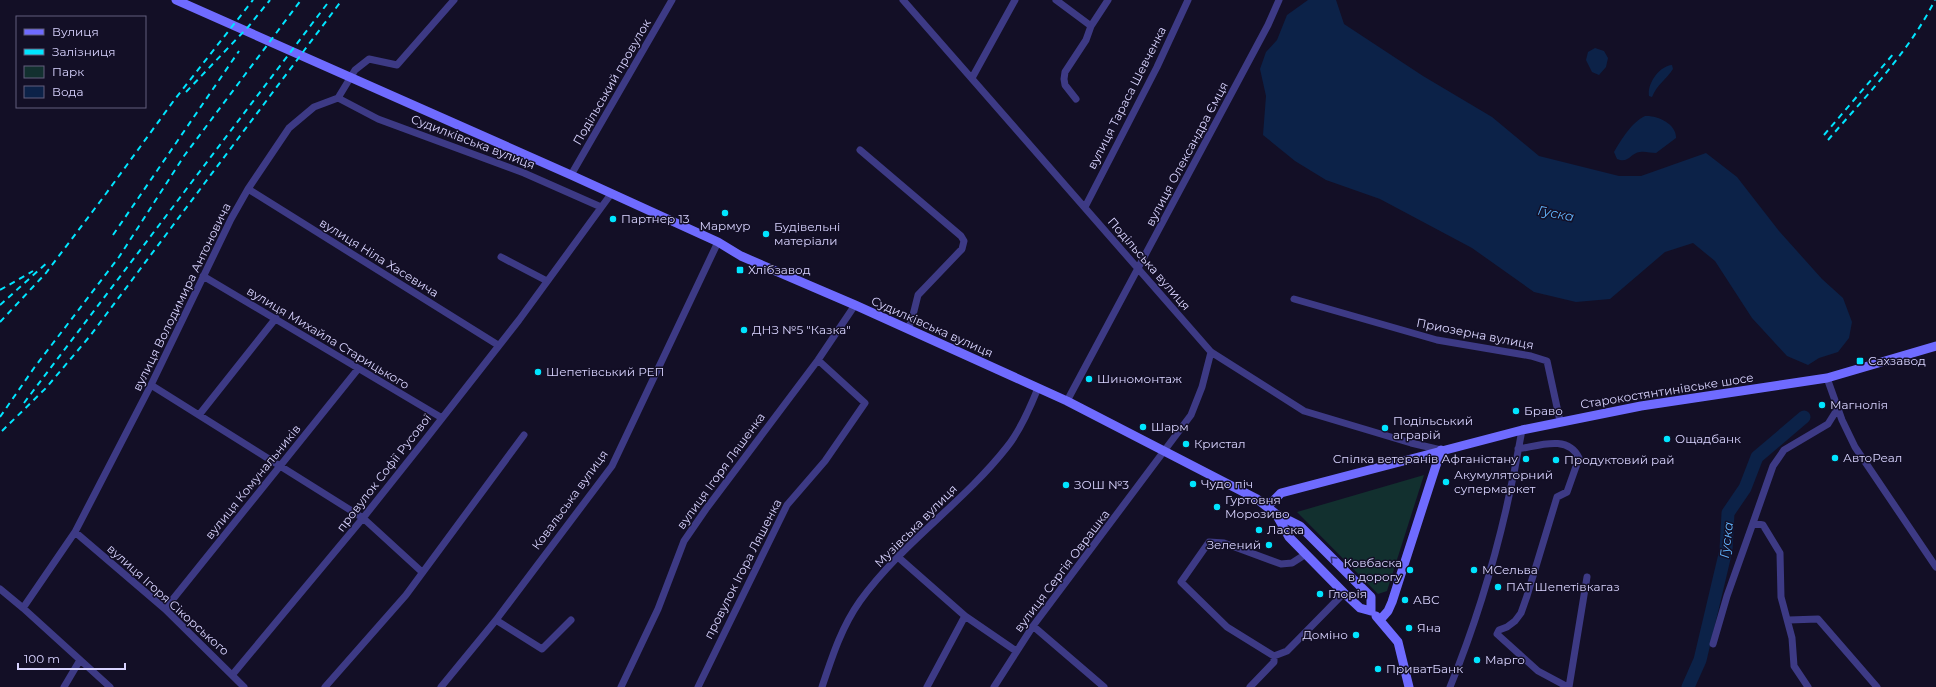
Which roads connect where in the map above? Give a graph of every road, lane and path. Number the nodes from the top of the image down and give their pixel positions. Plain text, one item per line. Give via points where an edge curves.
1 (176, 0) edge
2 (454, 0) edge
3 (672, 0) edge
4 (903, 0) edge
5 (1016, 0) edge
6 (1056, 0) edge
7 (1108, 0) edge
8 (1188, 0) edge
9 (1279, 0) edge
10 (1091, 26) junction
11 (972, 78) junction
12 (338, 98) junction
13 (1076, 99) dead end
14 (860, 150) dead end
15 (571, 176) junction
16 (248, 189) junction
17 (611, 194) junction
18 (601, 207) junction
19 (1085, 207) junction
20 (718, 242) junction
21 (501, 257) dead end
22 (1138, 269) junction
23 (203, 276) junction
24 (547, 281) junction
25 (1294, 299) dead end
26 (855, 305) junction
27 (276, 318) junction
28 (908, 329) junction
29 (498, 345) junction
30 (1936, 346) edge
31 (1211, 352) junction
32 (818, 360) junction
33 (358, 369) junction
34 (1827, 378) junction
35 (151, 385) junction
36 (1038, 388) junction
37 (1067, 401) junction
38 (1838, 408) junction
39 (199, 415) junction
40 (442, 418) junction
41 (1560, 421) junction
42 (1522, 430) junction
43 (524, 435) dead end
44 (1518, 449) junction
45 (1441, 450) junction
46 (1165, 451) junction
47 (280, 466) junction
48 (1267, 507) junction
49 (1276, 514) junction
50 (363, 518) junction
51 (1753, 523) junction
52 (76, 532) junction
53 (1306, 554) junction
54 (898, 557) junction
55 (1936, 567) edge
56 (422, 572) junction
57 (1587, 577) dead end
58 (0, 588) edge
59 (1344, 593) junction
60 (23, 608) junction
61 (165, 609) junction
62 (1371, 611) junction
63 (965, 616) junction
64 (496, 620) junction
65 (571, 620) dead end
66 (1380, 620) junction
67 (1789, 620) junction
68 (1033, 626) junction
69 (1713, 644) dead end
70 (1016, 651) junction
71 (1274, 656) junction
72 (80, 660) junction
73 (233, 674) junction
74 (64, 687) edge
75 (110, 687) edge
76 (244, 687) edge
77 (325, 687) edge
78 (441, 687) edge
79 (620, 687) edge
80 (698, 687) edge
81 (822, 687) edge
82 (927, 687) edge
83 (994, 687) edge
84 (1104, 687) edge
85 (1250, 687) edge
86 (1409, 687) edge
87 (1450, 687) edge
88 (1569, 687) edge
89 (1808, 687) edge
90 (1877, 687) edge

1 - 15 main road, Судилківська вулиця
2 - 12 street via 397,65 369,59 355,70
3 - 15 street, Подільський провулок
4 - 11 street, Подільська вулиця
5 - 11 street
6 - 10 street
7 - 10 street
8 - 19 street, вулиця Тараса Шевченка via 1157,67
9 - 22 street, вулиця Олександра Ємця
10 - 13 street via 1086,40 1064,75 1065,85
11 - 19 street, Подільська вулиця
12 - 16 street, вулиця Володимира Антоновича via 314,107 289,128
12 - 18 street, Судилківська вулиця via 378,119 524,173
14 - 28 street via 962,236 964,241 962,249 918,295
15 - 17 main road, Судилківська вулиця
16 - 23 street, вулиця Володимира Антоновича
16 - 29 street, вулиця Ніла Хасевича
17 - 18 street, провулок Софії Русової
17 - 20 main road, Судилківська вулиця
18 - 24 street, провулок Софії Русової
19 - 22 street, Подільська вулиця
20 - 26 main road, Судилківська вулиця via 741,256
20 - 64 street, Ковальська вулиця via 612,466
21 - 24 street
22 - 31 street, Подільська вулиця
22 - 37 street, вулиця Олександра Ємця
23 - 27 street, вулиця Михайла Старицького
23 - 35 street, вулиця Володимира Антоновича
24 - 29 street, провулок Софії Русової
25 - 41 street, Приозерна вулиця via 1437,340 1547,361
26 - 28 main road, Судилківська вулиця
26 - 32 street, вулиця Ігоря Ляшенка
27 - 33 street, вулиця Михайла Старицького
27 - 39 street
28 - 36 main road, Судилківська вулиця
29 - 40 street, провулок Софії Русової
30 - 34 main road, Старокостянтинівське шосе
31 - 45 street, Подільська вулиця via 1304,411
31 - 46 street, вулиця Сергія Оврашка via 1202,387 1191,415
32 - 79 street, вулиця Ігоря Ляшенка via 684,541 658,609
32 - 80 street, провулок Ігора Ляшенка via 865,403 825,461 787,505
33 - 40 street, вулиця Михайла Старицького
33 - 47 street, вулиця Комунальників
34 - 38 street
34 - 41 main road, Старокостянтинівське шосе
35 - 39 street
35 - 52 street, вулиця Володимира Антоновича
36 - 37 main road, Судилківська вулиця
36 - 54 street, Музівська вулиця via 1032,404 1008,446 982,477
37 - 46 main road, Судилківська вулиця
38 - 51 street via 1828,424 1784,450 1773,466
38 - 55 street via 1859,453
39 - 47 street
40 - 50 street, провулок Софії Русової
41 - 42 main road, Старокостянтинівське шосе
42 - 44 street
42 - 45 main road, Старокостянтинівське шосе
43 - 56 street
44 - 87 street via 1499,542 1475,620
44 - 88 street via 1563,443 1579,458 1567,492 1557,497 1521,613 1515,621 1499,630 1497,634 1538,671
45 - 48 main road, Старокостянтинівське шосе via 1281,493
45 - 66 main road via 1396,589 1388,611
46 - 48 main road, Судилківська вулиця via 1257,499
46 - 68 street, вулиця Сергія Оврашка
47 - 50 street
47 - 61 street, вулиця Комунальників
48 - 49 main road, Судилківська вулиця
49 - 53 main road, Судилківська вулиця via 1289,537
62 -> 49 main road, Судилківська вулиця via 1371,597 1300,526
50 - 56 street
50 - 73 street, провулок Софії Русової
51 - 67 street via 1763,525 1780,553 1781,596
51 - 69 street
52 - 60 street, вулиця Володимира Антоновича
52 - 61 street, вулиця Ігоря Сікорського
53 - 59 main road, Судилківська вулиця
53 - 71 street via 1292,563 1281,564 1224,543 1209,542 1182,582 1227,626
54 - 63 street
54 - 81 street, Музівська вулиця via 864,597 844,627
56 - 77 street via 406,595
57 - 88 street
58 - 60 street
59 - 62 main road, Судилківська вулиця via 1360,608
59 - 71 street via 1287,651
60 - 72 street
61 - 73 street, вулиця Ігоря Сікорського
62 - 66 main road
63 - 70 street
63 - 82 street
64 - 65 street via 542,649
64 - 78 street, Ковальська вулиця
66 - 86 main road via 1398,642
67 - 89 street via 1794,666
67 - 90 street via 1818,619
68 - 70 street, вулиця Сергія Оврашка
68 - 84 street
70 - 83 street, вулиця Сергія Оврашка
71 - 85 street via 1274,662
72 - 74 street
72 - 75 street
73 - 76 street, вулиця Ігоря Сікорського

